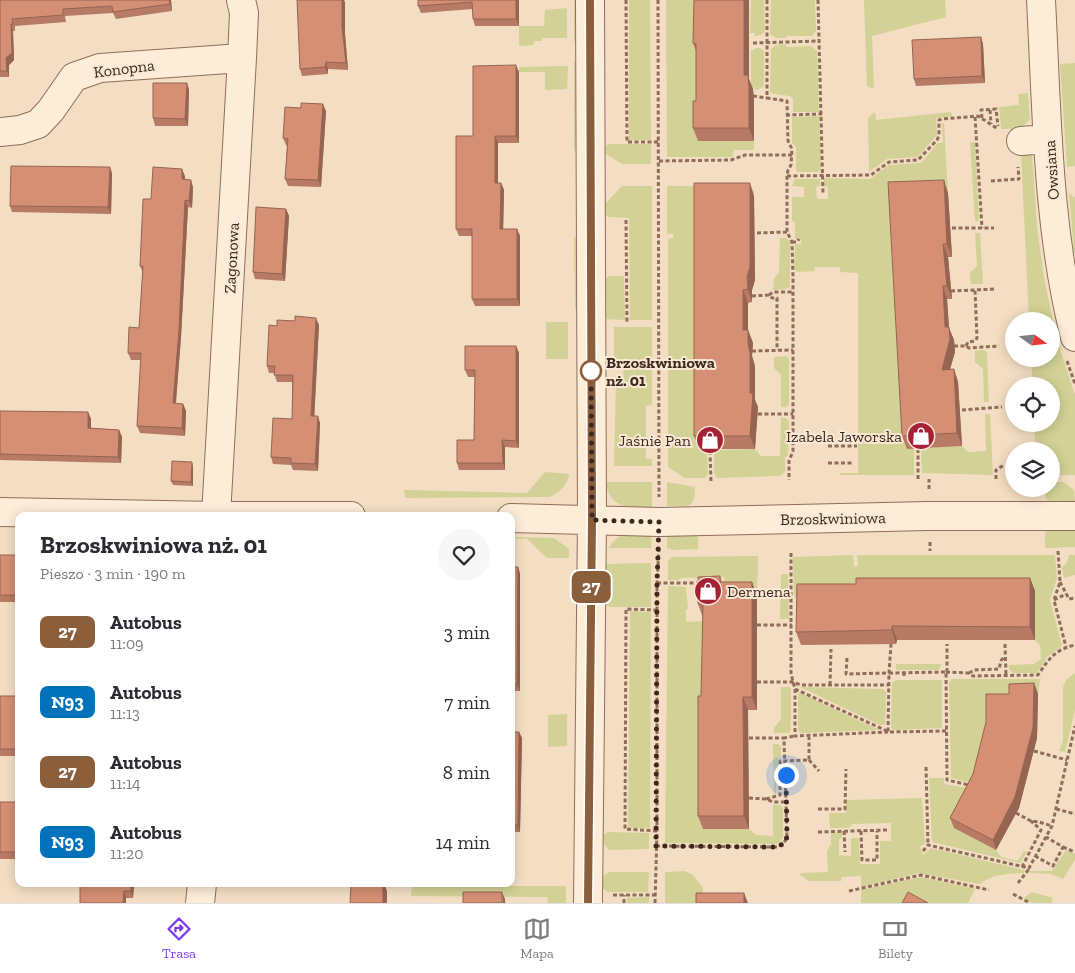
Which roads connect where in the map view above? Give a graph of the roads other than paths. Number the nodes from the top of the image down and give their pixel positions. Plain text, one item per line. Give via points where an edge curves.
1 (241, 0) edge
2 (590, 0) edge
3 (1040, 0) edge
4 (242, 58) junction
5 (0, 132) edge
6 (1048, 139) junction
7 (1010, 141) road end
8 (1075, 337) edge
9 (0, 512) edge
10 (15, 512) edge
11 (216, 512) edge
12 (1075, 516) edge
13 (515, 518) edge
14 (592, 520) junction
15 (202, 887) edge
16 (588, 899) edge
17 (200, 903) edge

1 - 4 street, Zagonowa via 244,13
2 - 14 street
3 - 6 street, Owsiana
4 - 5 street, Konopna via 100,68 74,77 38,124
4 - 11 street, Zagonowa
6 - 7 street
6 - 8 street, Owsiana via 1056,242
9 - 10 street
12 - 14 street, Brzoskwiniowa via 659,522
13 - 14 street, Brzoskwiniowa
14 - 16 street
15 - 17 street

